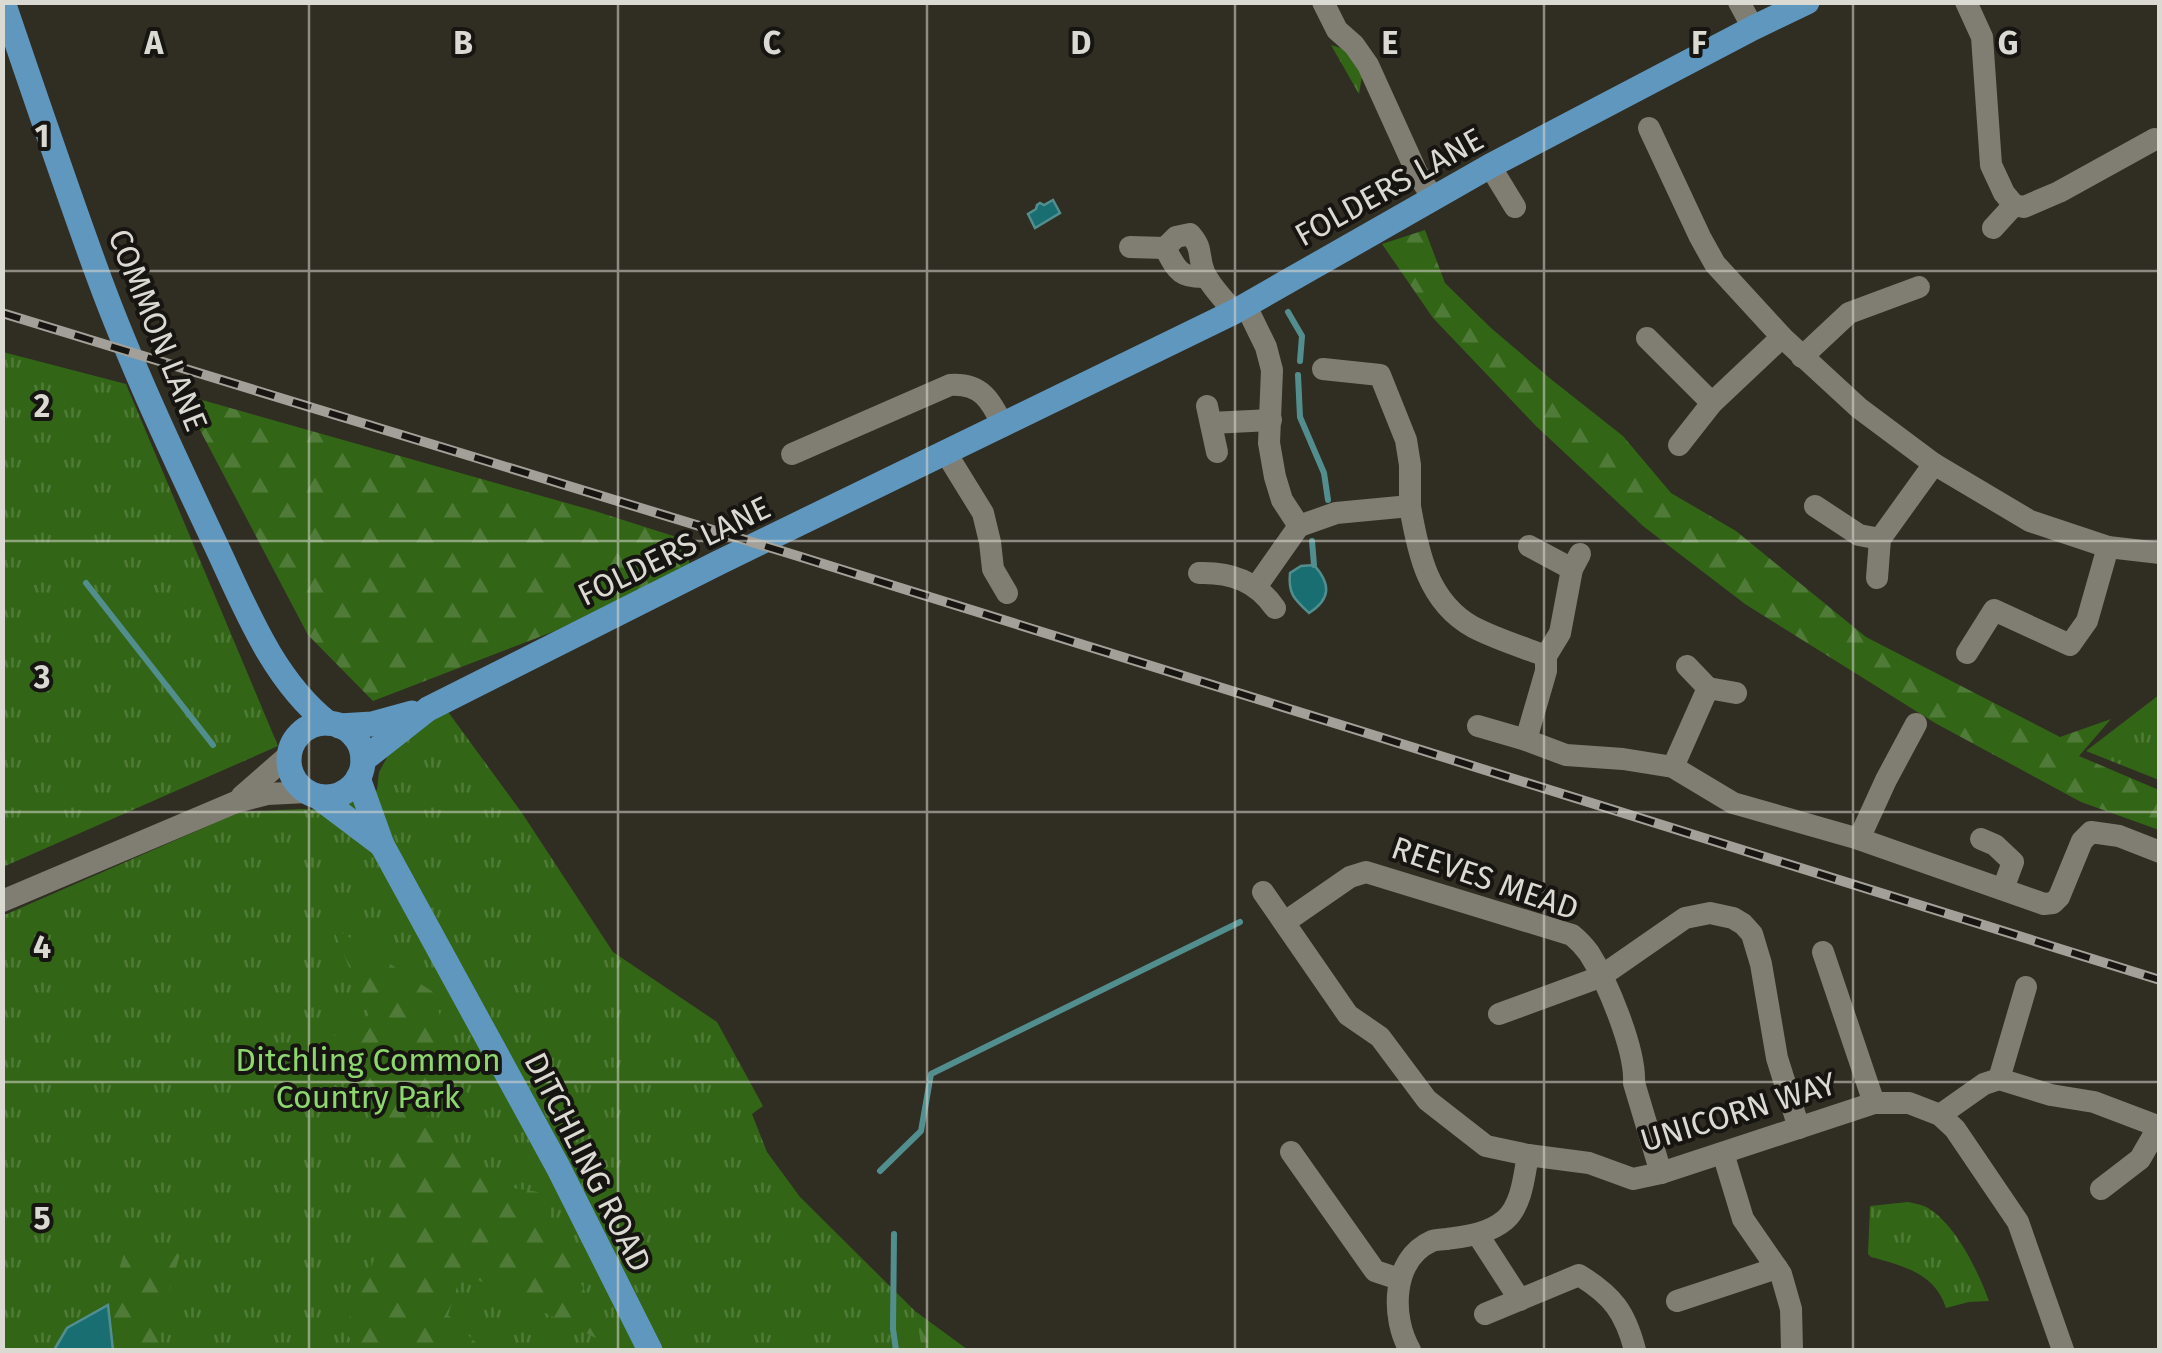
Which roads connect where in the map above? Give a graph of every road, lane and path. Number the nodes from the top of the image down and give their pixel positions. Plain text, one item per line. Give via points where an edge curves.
1 (3, 2) edge
2 (1322, 2) edge
3 (1739, 2) edge
4 (1807, 2) edge
5 (1966, 2) edge
6 (1753, 28) junction
7 (1650, 128) dead end
8 (2155, 139) dead end
9 (1490, 166) junction
10 (1433, 198) junction
11 (2014, 205) junction
12 (1515, 207) dead end
13 (1993, 228) dead end
14 (1130, 247) dead end
15 (1919, 287) dead end
16 (1240, 309) junction
17 (1647, 338) dead end
18 (1782, 338) junction
19 (1802, 357) junction
20 (1324, 368) dead end
21 (1712, 403) junction
22 (1270, 420) junction
23 (1003, 426) junction
24 (1678, 445) dead end
25 (1216, 452) dead end
26 (946, 453) junction
27 (792, 454) dead end
28 (1934, 464) junction
29 (1410, 506) junction
30 (1815, 506) dead end
31 (1300, 526) junction
32 (1880, 540) junction
33 (1529, 546) dead end
34 (2108, 547) junction
35 (2160, 552) edge
36 (1199, 572) dead end
37 (1877, 578) dead end
38 (1256, 587) junction
39 (1007, 594) dead end
40 (1275, 608) dead end
41 (1967, 653) dead end
42 (1546, 656) junction
43 (1687, 666) dead end
44 (279, 670) junction
45 (1708, 688) junction
46 (1736, 692) dead end
47 (428, 708) junction
48 (1916, 724) dead end
49 (333, 725) junction
50 (1478, 726) dead end
51 (1526, 740) junction
52 (291, 750) junction
53 (1673, 767) junction
54 (360, 769) junction
55 (312, 794) junction
56 (236, 802) junction
57 (1859, 839) junction
58 (1981, 839) dead end
59 (382, 845) junction
60 (2160, 852) edge
61 (2003, 889) junction
62 (1263, 892) dead end
63 (2, 901) edge
64 (1285, 922) junction
65 (1823, 952) dead end
66 (1600, 977) junction
67 (2026, 987) dead end
68 (1500, 1014) dead end
69 (1999, 1079) junction
70 (1874, 1103) junction
71 (1940, 1115) junction
72 (2159, 1126) edge
73 (1798, 1128) junction
74 (1291, 1152) dead end
75 (1723, 1152) junction
76 (1528, 1155) junction
77 (1661, 1173) junction
78 (2101, 1188) dead end
79 (1478, 1235) junction
80 (1777, 1268) junction
81 (1399, 1279) junction
82 (1520, 1300) junction
83 (1677, 1301) dead end
84 (1485, 1314) dead end
85 (650, 1350) edge
86 (1410, 1350) edge
87 (1635, 1350) edge
88 (1792, 1350) edge
89 (2064, 1350) edge

1 - 44 main road, COMMON LANE via 158,422
2 - 10 street via 1368,64
3 - 6 street
4 - 6 main road, FOLDERS LANE
5 - 11 street via 1982,37 1992,165
6 - 9 main road, FOLDERS LANE
7 - 18 street via 1715,264
8 - 11 street via 2059,192 2024,208
9 - 10 main road, FOLDERS LANE
9 - 12 street
10 - 16 main road, FOLDERS LANE
11 - 13 street
14 - 16 street via 1165,248 1190,234 1200,245 1206,276
15 - 19 street via 1849,313
16 - 22 street via 1271,361
16 - 23 main road, FOLDERS LANE
17 - 21 street
18 - 19 street
18 - 21 street
19 - 28 street
20 - 29 street via 1380,375 1406,440
21 - 24 street
22 - 25 street via 1209,414
22 - 31 street via 1275,476
23 - 26 main road, FOLDERS LANE
23 - 27 street, FOLDERS LANE via 983,394 950,385
26 - 39 street via 982,514 993,569
26 - 47 main road, FOLDERS LANE
28 - 32 street
28 - 34 street via 2030,521
29 - 31 street via 1336,513
29 - 42 street via 1428,580 1442,603 1474,628
30 - 32 street via 1859,535
31 - 38 street
32 - 37 street
33 - 42 street via 1576,562 1560,633
34 - 35 street
34 - 41 street via 2088,621 2070,646 1994,610
36 - 38 street
38 - 40 street
42 - 51 street
43 - 45 street
44 - 49 main road, COMMON LANE via 307,707
44 - 52 main road, COMMON LANE via 292,713
45 - 46 street
45 - 53 street
47 - 49 main road, FOLDERS LANE via 372,724
47 - 54 main road, FOLDERS LANE
48 - 57 street
49 - 52 main road via 307,728
49 - 54 main road via 356,739
50 - 51 street
51 - 53 street via 1566,755
52 - 55 main road via 293,777
52 - 56 street
53 - 57 street via 1732,803
54 - 55 main road via 344,792
54 - 59 main road, DITCHLING ROAD
55 - 56 street
55 - 59 main road, DITCHLING ROAD
56 - 63 street
57 - 61 street
58 - 61 street via 2013,862
59 - 85 main road, DITCHLING ROAD
60 - 61 street via 2091,832 2053,903
62 - 64 street, UNICORN WAY
64 - 66 street, REEVES MEAD via 1366,872 1572,934
64 - 76 street, UNICORN WAY via 1348,1015 1380,1037 1426,1100 1486,1146
65 - 70 street, UNICORN WAY
66 - 68 street
66 - 73 street via 1685,918 1710,913 1743,924 1762,964 1777,1058
66 - 77 street, REEVES MEAD via 1618,1014
67 - 69 street
69 - 71 street
69 - 72 street
70 - 71 street, UNICORN WAY via 1909,1103
70 - 73 street, UNICORN WAY
71 - 89 street via 2018,1222
72 - 78 street via 2140,1159
73 - 75 street, UNICORN WAY
74 - 81 street via 1374,1271
75 - 77 street, UNICORN WAY
75 - 80 street via 1743,1219
76 - 77 street, UNICORN WAY via 1589,1163 1633,1179
76 - 79 street via 1519,1200 1507,1218
79 - 81 street via 1432,1240
79 - 82 street
80 - 83 street
80 - 88 street via 1791,1310
81 - 86 street via 1398,1313
82 - 84 street
82 - 87 street via 1579,1275 1604,1290 1622,1314

